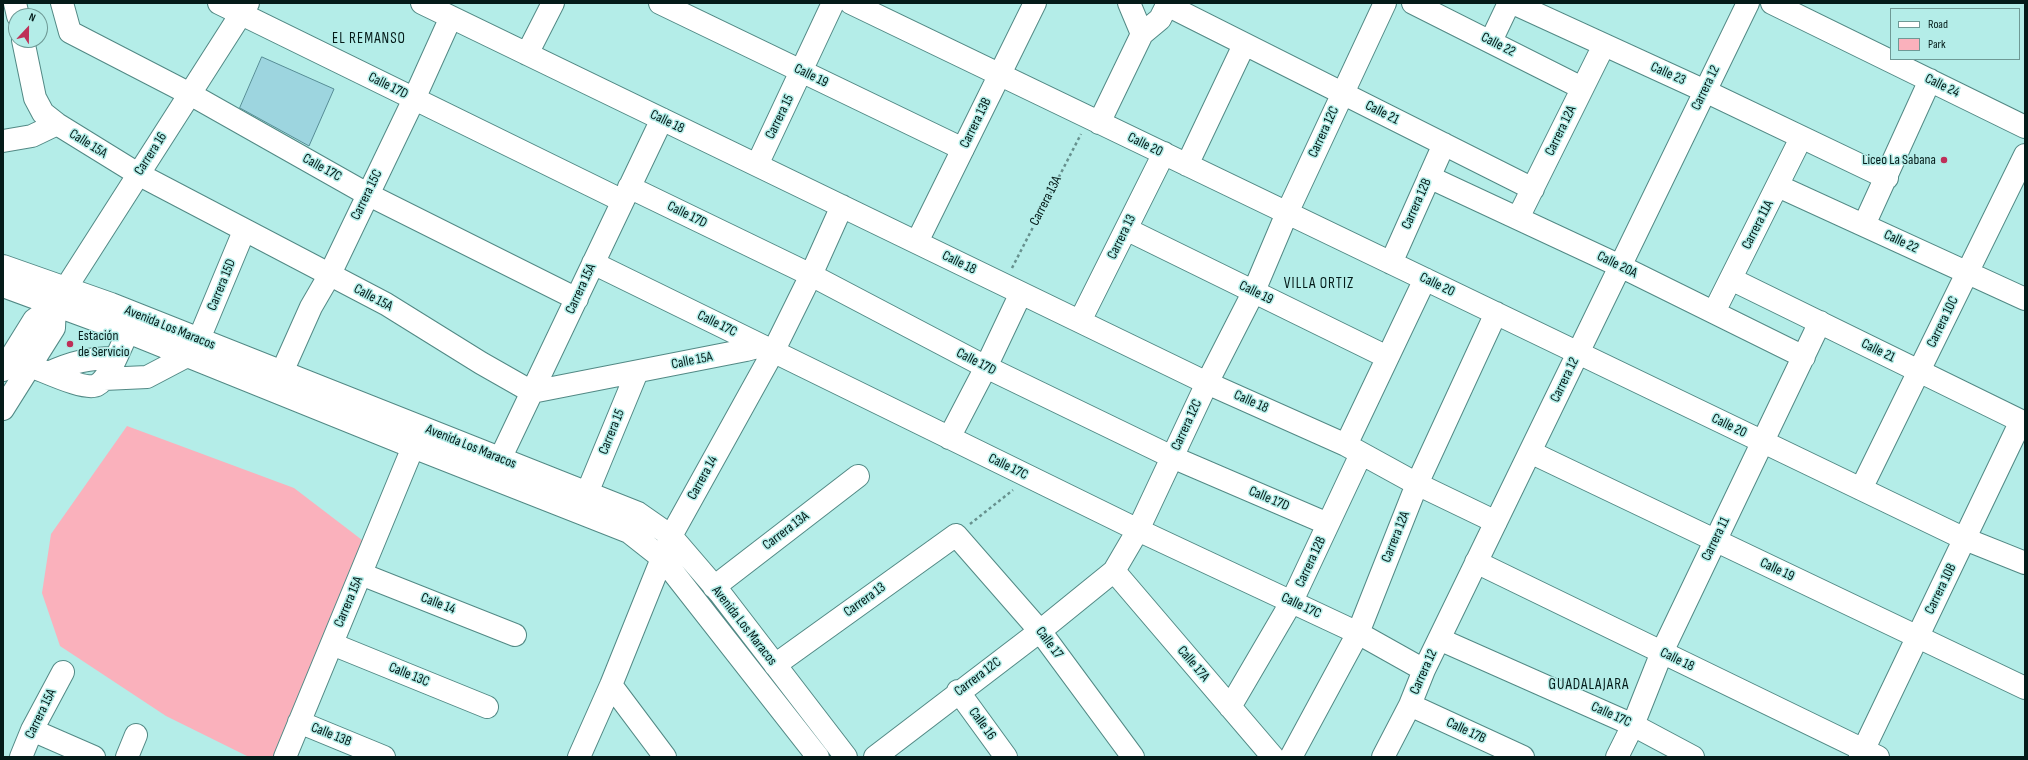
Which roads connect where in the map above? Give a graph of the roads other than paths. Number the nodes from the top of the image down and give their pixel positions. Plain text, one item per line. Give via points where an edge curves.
1 (62, 3) edge
2 (219, 3) edge
3 (422, 3) edge
4 (553, 3) edge
5 (660, 3) edge
6 (833, 3) edge
7 (851, 3) edge
8 (1035, 3) edge
9 (1129, 3) edge
10 (1385, 3) edge
11 (1413, 3) edge
12 (1509, 3) edge
13 (1513, 3) edge
14 (1748, 3) edge
15 (1772, 3) edge
16 (1167, 4) edge
17 (245, 8) edge
18 (450, 17) junction
19 (1142, 34) junction
20 (1491, 41) junction
21 (1244, 45) junction
22 (1604, 45) junction
23 (25, 48) edge
24 (527, 54) junction
25 (802, 72) junction
26 (999, 74) junction
27 (1930, 80) junction
28 (1582, 88) junction
29 (1705, 91) junction
30 (1342, 93) junction
31 (190, 94) junction
32 (414, 99) junction
33 (662, 119) junction
34 (1094, 120) junction
35 (57, 124) junction
36 (2025, 127) edge
37 (1801, 138) junction
38 (3, 141) edge
39 (1444, 144) junction
40 (963, 149) junction
41 (1164, 153) junction
42 (2025, 156) edge
43 (757, 165) junction
44 (1187, 165) junction
45 (138, 174) junction
46 (1429, 177) junction
47 (1887, 178) junction
48 (1778, 186) junction
49 (1533, 189) junction
50 (367, 194) junction
51 (626, 194) junction
52 (842, 206) junction
53 (1286, 213) junction
54 (1518, 218) junction
55 (1864, 225) junction
56 (1126, 229) junction
57 (244, 231) junction
58 (917, 242) junction
59 (593, 263) junction
60 (1391, 263) junction
61 (3, 266) edge
62 (1620, 266) junction
63 (1967, 273) junction
64 (811, 275) junction
65 (329, 276) junction
66 (1425, 279) junction
67 (1731, 279) junction
68 (3, 286) edge
69 (1012, 288) junction
70 (1254, 291) junction
71 (60, 297) junction
72 (577, 299) junction
73 (2025, 300) edge
74 (1714, 312) junction
75 (1496, 314) junction
76 (1080, 321) junction
77 (1820, 322) junction
78 (128, 332) junction
79 (193, 348) junction
80 (767, 349) junction
81 (1578, 353) junction
82 (1386, 357) junction
83 (1804, 357) junction
84 (115, 358) junction
85 (986, 367) junction
86 (39, 369) junction
87 (3, 370) edge
88 (1919, 371) junction
89 (282, 372) junction
90 (637, 372) junction
91 (104, 379) junction
92 (1207, 383) junction
93 (532, 392) junction
94 (3, 408) edge
95 (2023, 422) edge
96 (949, 438) junction
97 (1763, 442) junction
98 (413, 447) junction
99 (1354, 450) junction
100 (1530, 452) junction
101 (1172, 457) junction
102 (500, 459) junction
103 (858, 476) dead end
104 (1417, 484) junction
105 (1861, 489) junction
106 (588, 493) junction
107 (1496, 522) junction
108 (1328, 524) junction
109 (1138, 530) junction
110 (956, 535) joint
111 (671, 536) junction
112 (1965, 539) junction
113 (1715, 540) junction
114 (662, 558) junction
115 (1476, 562) junction
116 (2025, 563) edge
117 (1114, 571) junction
118 (361, 574) junction
119 (714, 586) junction
120 (1292, 601) junction
121 (1040, 631) junction
122 (1358, 633) junction
123 (515, 635) dead end
124 (1918, 637) junction
125 (1439, 639) junction
126 (332, 644) junction
127 (1662, 652) junction
128 (774, 665) junction
129 (1424, 670) junction
130 (63, 672) dead end
131 (611, 685) junction
132 (2025, 688) edge
133 (958, 691) junction
134 (1410, 705) junction
135 (487, 707) dead end
136 (1230, 708) junction
137 (299, 722) junction
138 (1632, 725) junction
139 (32, 730) junction
140 (136, 735) dead end
141 (1867, 755) edge
142 (21, 757) edge
143 (94, 757) edge
144 (127, 757) edge
145 (285, 757) edge
146 (384, 757) edge
147 (579, 757) edge
148 (665, 757) edge
149 (818, 757) edge
150 (846, 757) edge
151 (874, 757) edge
152 (1006, 757) edge
153 (1134, 757) edge
154 (1273, 757) edge
155 (1291, 757) edge
156 (1383, 757) edge
157 (1523, 757) edge
158 (1617, 757) edge
159 (1693, 757) edge

1 - 31 street, Calle 17C via 70,32
2 - 17 street, Calle 17D
3 - 18 street, Calle 18
4 - 24 street
5 - 25 street, Calle 19
6 - 25 street, Carrera 15
7 - 26 street, Calle 20
8 - 26 street, Carrera 13B
9 - 19 street
10 - 30 street, Carrera 12C
11 - 20 street, Calle 22
12 - 20 street
13 - 22 street, Calle 23
14 - 29 street, Carrera 12
15 - 27 street, Calle 24
16 - 19 street via 1160,19
16 - 21 street, Calle 21
17 - 31 street, Carrera 16
17 - 32 street, Calle 17D
18 - 24 street, Calle 18
18 - 32 street, Carrera 15C
19 - 34 street
20 - 28 street, Calle 22
21 - 30 street, Calle 21
21 - 44 street
22 - 28 street, Carrera 12A
22 - 29 street, Calle 23
23 - 35 street via 35,98 44,113
24 - 33 street, Calle 18
25 - 40 street, Calle 19
25 - 43 street, Carrera 15
26 - 34 street, Calle 20
26 - 40 street, Carrera 13B
27 - 36 street, Calle 24
27 - 47 street
28 - 49 street, Carrera 12A
29 - 37 street, Calle 23
29 - 62 street, Carrera 12
30 - 39 street, Calle 21
30 - 53 street, Carrera 12C
31 - 45 street, Carrera 16
31 - 50 street, Calle 17C
32 - 50 street, Carrera 15C
32 - 51 street, Calle 17D
33 - 43 street, Calle 18
33 - 51 street, Carrera 15A
34 - 41 street, Calle 20
35 - 38 street, Calle 15A via 32,136
35 - 45 street, Calle 15A
37 - 47 street, Calle 23
37 - 48 street, Carrera 11A
39 - 46 street, Carrera 12B
39 - 49 street, Calle 21
40 - 58 street, Carrera 13B
41 - 44 street, Calle 20
41 - 56 street, Carrera 13
42 - 63 street, Carrera 10C
43 - 52 street, Calle 18
44 - 53 street, Calle 20
45 - 57 street, Calle 15A
45 - 71 street, Carrera 16
46 - 54 street, Calle 20A
46 - 60 street, Carrera 12B
47 - 55 street
48 - 55 street, Calle 22
48 - 67 street, Carrera 11A
49 - 54 street, Carrera 12A
50 - 65 street, Carrera 15C
50 - 72 street, Calle 17C
51 - 59 street, Carrera 15A
51 - 64 street, Calle 17D
52 - 58 street, Calle 18
52 - 64 street, Carrera 14
53 - 60 street, Calle 20
53 - 70 street, Carrera 12C
54 - 62 street, Calle 20A
55 - 63 street, Calle 22
56 - 70 street, Calle 19
56 - 76 street, Carrera 13
57 - 65 street, Calle 15A
57 - 79 street, Carrera 15D
58 - 69 street, Calle 18
59 - 72 street, Carrera 15A
59 - 80 street, Calle 17C
60 - 66 street, Calle 20
61 - 71 street, Avenida Los Maracos
62 - 74 street, Calle 20A
62 - 81 street, Carrera 12
63 - 73 street, Calle 22
63 - 88 street, Carrera 10C
64 - 80 street, Carrera 14
64 - 85 street, Calle 17D
65 - 89 street, Carrera 15C via 311,307
65 - 93 street, Calle 15A via 386,304 481,364
66 - 75 street, Calle 20
66 - 82 street, Carrera 12B
67 - 74 street, Carrera 11A
67 - 77 street, Calle 21
68 - 71 street, Avenida Los Maracos
69 - 76 street, Calle 18
69 - 85 street
70 - 82 street, Calle 19
70 - 92 street, Carrera 12C
71 - 78 street, Avenida Los Maracos
71 - 79 street, Avenida Los Maracos
71 - 86 street, Carrera 16 via 54,328
71 - 87 street, Carrera 16 via 34,320
72 - 93 street, Carrera 15A
74 - 83 street, Calle 20A
75 - 81 street, Calle 20
75 - 104 street, Carrera 12A
76 - 92 street, Calle 18
77 - 83 street, Carrera 11
77 - 88 street, Calle 21
78 - 79 street, Avenida Los Maracos
78 - 84 street
79 - 89 street, Avenida Los Maracos
79 - 91 street via 147,377
79 - 98 street, Avenida Los Maracos
80 - 90 street, Calle 15A
80 - 96 street, Calle 17C
80 - 111 street, Carrera 14
81 - 97 street, Calle 20
81 - 100 street, Carrera 12
82 - 99 street, Carrera 12B
83 - 97 street, Carrera 11
84 - 86 street via 95,358
84 - 91 street
85 - 96 street
85 - 101 street, Calle 17D
86 - 91 street via 89,387 96,386
86 - 94 street, Carrera 16
88 - 95 street, Calle 21
88 - 105 street, Carrera 10C
89 - 102 street, Avenida Los Maracos
90 - 93 street, Calle 15A
90 - 106 street, Carrera 15
92 - 99 street, Calle 18
92 - 101 street, Carrera 12C
93 - 102 street, Carrera 15A
95 - 112 street, Carrera 10B
96 - 109 street, Calle 17C
97 - 105 street, Calle 20
97 - 113 street, Carrera 11
98 - 114 street, Avenida Los Maracos via 629,532
98 - 118 street, Carrera 15A
99 - 104 street, Calle 18
99 - 108 street, Carrera 12B
100 - 107 street, Carrera 12
100 - 113 street, Calle 19
101 - 108 street, Calle 17D
101 - 109 street, Carrera 12C
102 - 106 street, Avenida Los Maracos
103 - 119 street, Carrera 13A
104 - 107 street, Calle 18
104 - 122 street, Carrera 12A
105 - 112 street, Calle 20
106 - 111 street, Avenida Los Maracos via 638,513
107 - 115 street, Carrera 12
108 - 120 street, Carrera 12B
109 - 117 street, Carrera 12C
109 - 120 street, Calle 17C
110 - 121 street, Calle 17
110 - 128 street, Carrera 13
111 - 114 street, Carrera 14
111 - 119 street, Avenida Los Maracos
112 - 116 street, Calle 20
112 - 124 street, Carrera 10B
113 - 124 street, Calle 19
113 - 127 street, Carrera 11
114 - 131 street, Carrera 14
114 - 149 street, Avenida Los Maracos
115 - 125 street, Carrera 12
115 - 127 street, Calle 18
117 - 121 street, Carrera 12C
117 - 136 street, Calle 17A
118 - 123 street, Calle 14
118 - 126 street, Carrera 15A
119 - 128 street, Avenida Los Maracos
120 - 122 street, Calle 17C
120 - 136 street, Carrera 12B
121 - 133 street, Carrera 12C
121 - 153 street, Calle 17
122 - 129 street, Calle 17C
122 - 155 street, Carrera 12A
124 - 132 street, Calle 19
124 - 141 street, Carrera 10B
125 - 129 street, Carrera 12
125 - 138 street, Calle 17C
126 - 135 street, Calle 13C
126 - 137 street, Carrera 15A
127 - 138 street, Carrera 11
127 - 141 street, Calle 18
128 - 150 street, Avenida Los Maracos
129 - 134 street, Carrera 12
130 - 139 street, Carrera 15A
131 - 147 street, Carrera 14
131 - 148 street
133 - 151 street, Carrera 12C
133 - 152 street, Calle 16
134 - 156 street, Carrera 12
134 - 157 street, Calle 17B
136 - 154 street, Calle 17A
137 - 145 street, Carrera 15A
137 - 146 street, Calle 13B
138 - 158 street, Carrera 11
138 - 159 street, Calle 17C
139 - 142 street, Carrera 15A
139 - 143 street
140 - 144 street

